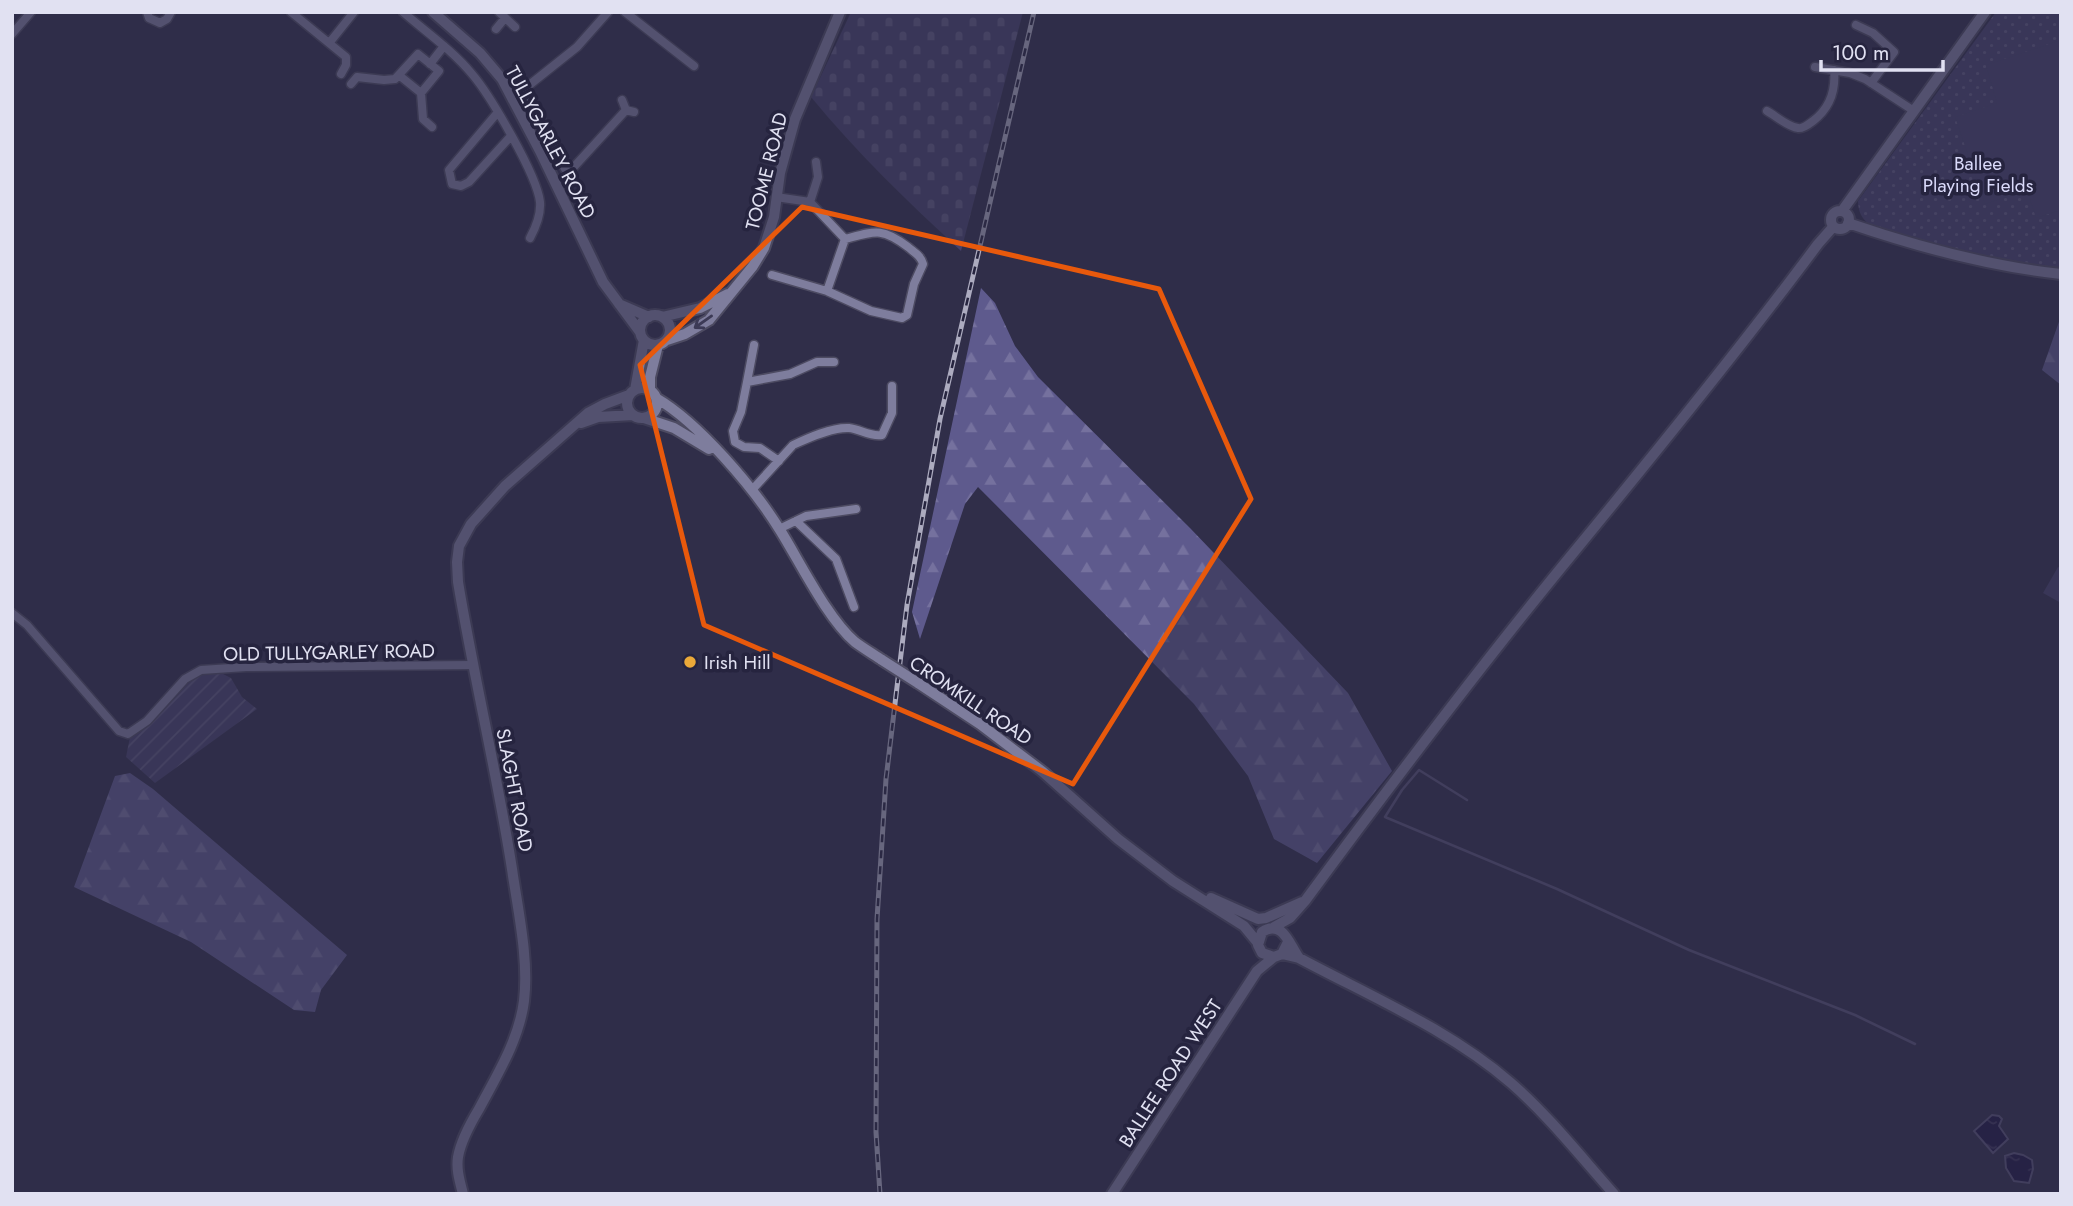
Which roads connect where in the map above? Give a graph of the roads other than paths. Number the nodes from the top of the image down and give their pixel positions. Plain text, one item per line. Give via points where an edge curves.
1 (31, 12) edge
2 (147, 12) edge
3 (171, 12) edge
4 (291, 12) edge
5 (354, 12) edge
6 (403, 12) edge
7 (433, 12) edge
8 (608, 12) edge
9 (625, 12) edge
10 (840, 12) edge
11 (1985, 12) edge
12 (502, 15) edge
13 (1856, 25) dead end
14 (515, 27) dead end
15 (496, 29) dead end
16 (12, 34) edge
17 (330, 42) junction
18 (444, 46) junction
19 (430, 64) junction
20 (694, 66) dead end
21 (1815, 67) dead end
22 (1834, 71) junction
23 (341, 75) dead end
24 (400, 76) junction
25 (1871, 83) junction
26 (351, 84) dead end
27 (421, 93) junction
28 (622, 100) dead end
29 (1768, 111) dead end
30 (1914, 111) junction
31 (498, 112) junction
32 (432, 127) dead end
33 (511, 136) junction
34 (816, 162) dead end
35 (776, 197) junction
36 (810, 202) junction
37 (1842, 211) junction
38 (1849, 223) junction
39 (1833, 227) junction
40 (530, 238) dead end
41 (845, 239) junction
42 (2061, 274) edge
43 (772, 275) dead end
44 (827, 291) junction
45 (730, 293) junction
46 (619, 304) junction
47 (649, 317) junction
48 (662, 317) junction
49 (642, 336) junction
50 (663, 343) junction
51 (754, 345) dead end
52 (834, 362) dead end
53 (747, 382) junction
54 (892, 386) dead end
55 (632, 392) junction
56 (653, 394) junction
57 (638, 416) junction
58 (572, 427) junction
59 (723, 459) junction
60 (779, 461) junction
61 (752, 491) junction
62 (856, 509) dead end
63 (796, 521) junction
64 (779, 529) junction
65 (854, 607) dead end
66 (12, 613) edge
67 (473, 665) junction
68 (1183, 887) junction
69 (1305, 901) junction
70 (1290, 918) junction
71 (1244, 926) junction
72 (1270, 928) junction
73 (1287, 939) junction
74 (1259, 947) junction
75 (1278, 955) junction
76 (1299, 958) junction
77 (1256, 971) junction
78 (463, 1194) edge
79 (1112, 1194) edge
80 (1614, 1194) edge

1 - 16 street
2 - 3 street via 160,23
4 - 17 street
5 - 17 street
6 - 18 street
7 - 46 street, TULLYGARLEY ROAD via 502,79 603,282
8 - 28 street via 527,91 565,169 572,169 630,111
9 - 20 street
10 - 35 street, TOOME ROAD via 801,103
11 - 30 street
12 - 14 street
12 - 15 street
13 - 25 street via 1894,52
17 - 23 street via 346,57
18 - 19 street
18 - 31 street via 472,74
19 - 24 street via 418,54
19 - 27 street via 439,71
21 - 22 street
22 - 25 street
22 - 29 street via 1830,102 1806,126 1796,128
24 - 26 street via 384,80 357,77
24 - 27 street
25 - 30 street
27 - 32 street via 423,119
30 - 37 street
31 - 33 street
31 - 33 street via 449,170 452,184 461,187 469,182
33 - 40 street via 539,198 537,223
34 - 36 street via 818,177
35 - 36 street
35 - 45 street, TOOME ROAD via 764,248
36 - 41 street
37 - 38 street
37 - 39 street via 1831,216
38 - 39 street via 1842,229
38 - 42 street via 1971,260
39 - 69 street via 1429,736
41 - 44 street
41 - 44 street via 881,231 920,256 923,267 914,282 908,312 904,318 892,317
43 - 44 street
45 - 48 street, TOOME ROAD
45 -> 50 street, TOOME ROAD via 709,320
46 - 47 street
46 - 49 street, TULLYGARLEY ROAD
47 - 48 street
47 - 49 street via 642,324
48 - 50 street via 670,327
49 - 50 street via 649,344
49 - 55 street
50 - 56 street via 652,366
51 - 53 street
52 - 53 street via 817,362 790,374
53 - 60 street via 733,431 735,442 760,448
54 - 60 street via 892,413 882,435 844,428 793,445
55 - 56 street via 641,388
55 - 57 street via 628,407
55 - 58 street, SLAGHT ROAD via 595,408
56 - 57 street via 654,412
56 - 59 street, CROMKILL ROAD via 694,426
57 - 58 street, SLAGHT ROAD via 598,417
57 - 59 street, CROMKILL ROAD via 686,434
58 - 67 street, SLAGHT ROAD via 505,486 471,524 459,546 458,582
59 - 61 street, CROMKILL ROAD
60 - 61 street
61 - 64 street, CROMKILL ROAD
62 - 63 street
63 - 64 street
63 - 65 street via 836,559
64 - 68 street, CROMKILL ROAD, bridge via 853,640 980,724
66 - 67 street, OLD TULLYGARLEY ROAD via 119,731 128,734 147,721 185,679 201,670
67 - 78 street, SLAGHT ROAD via 517,901 524,1003 514,1040 460,1150 457,1170
68 - 69 street via 1258,919
68 - 71 street, CROMKILL ROAD
69 - 70 street
70 - 72 street
70 - 73 street
71 - 72 street, CROMKILL ROAD
71 - 74 street, CROMKILL ROAD
72 - 73 street via 1283,931
72 - 74 street via 1259,935
73 - 75 street
73 - 76 street
74 - 75 street via 1266,956
74 - 77 street, BALLEE ROAD WEST
75 - 76 street
75 - 77 street, BALLEE ROAD WEST
76 - 80 street via 1451,1040 1510,1082
77 - 79 street, BALLEE ROAD WEST

